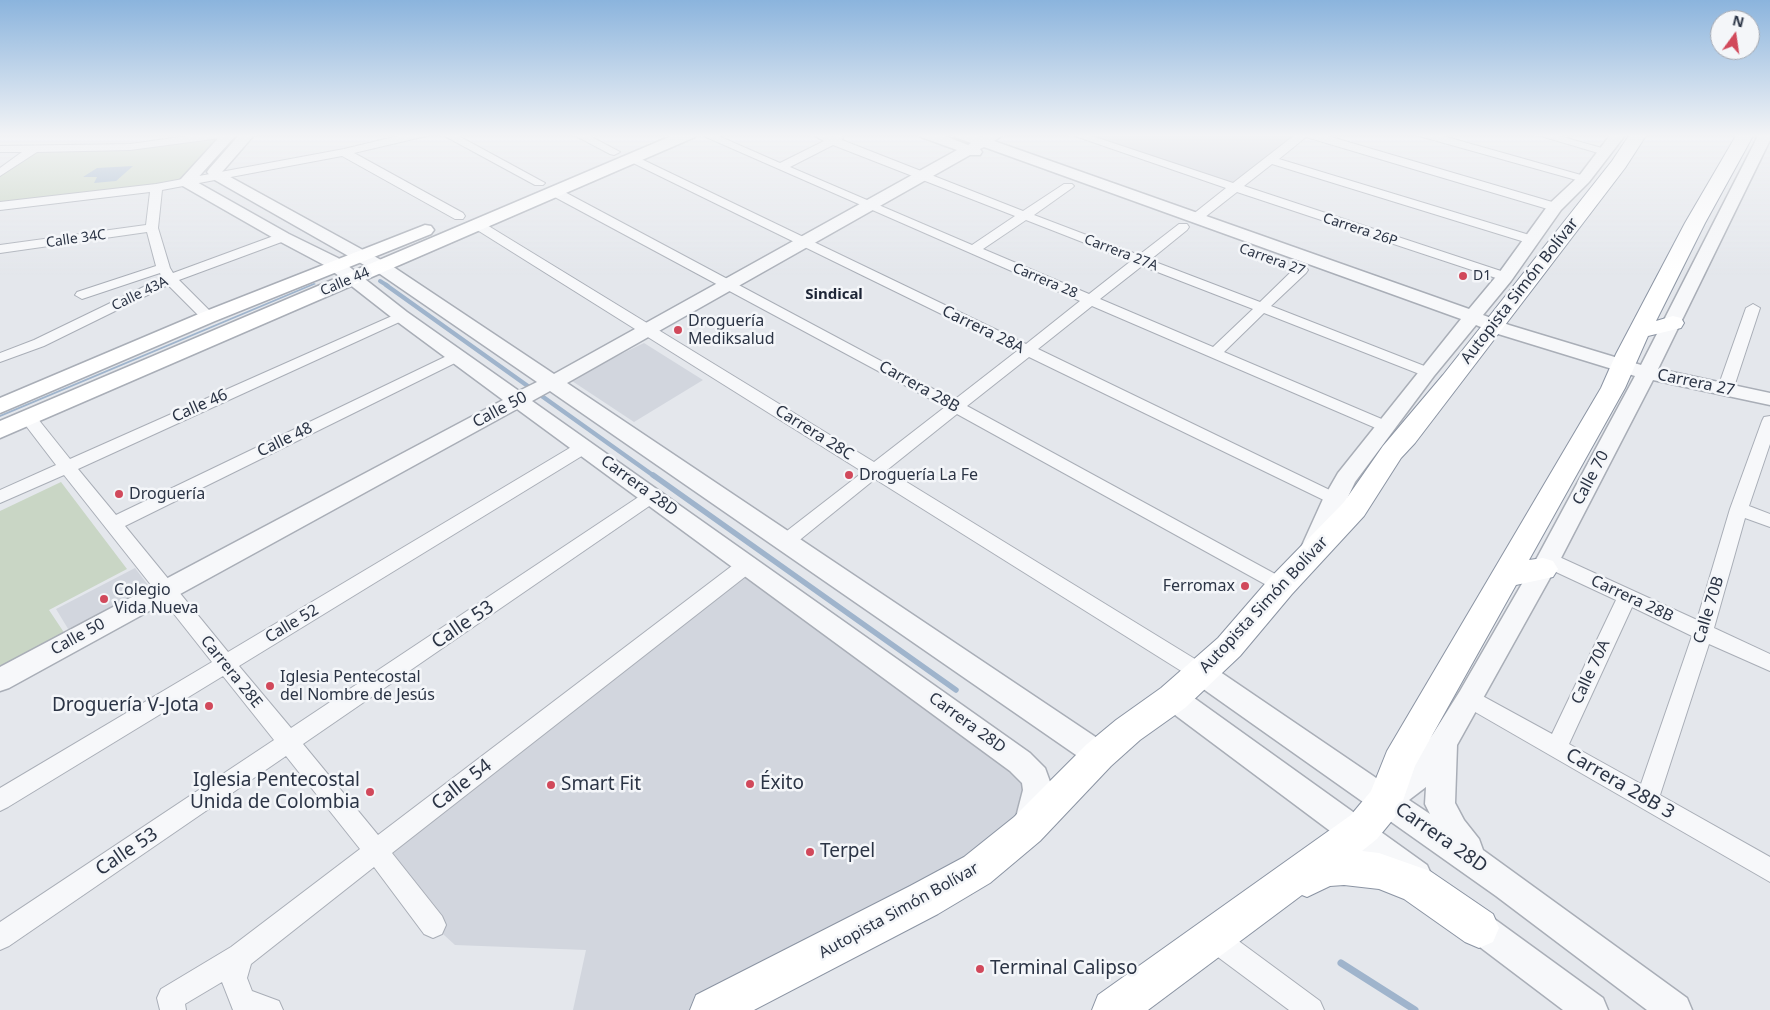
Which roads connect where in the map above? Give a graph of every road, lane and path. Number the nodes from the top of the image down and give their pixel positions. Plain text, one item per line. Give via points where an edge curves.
1 (191, 181) edge
2 (227, 181) edge
3 (396, 181) edge
4 (535, 181) edge
5 (544, 181) edge
6 (581, 181) edge
7 (679, 181) edge
8 (813, 181) edge
9 (914, 181) edge
10 (936, 181) edge
11 (1059, 181) edge
12 (1083, 181) edge
13 (1214, 181) edge
14 (1243, 181) edge
15 (1340, 181) edge
16 (1467, 181) edge
17 (1582, 181) edge
18 (1606, 181) edge
19 (1730, 181) edge
20 (1743, 181) edge
21 (186, 182) junction
22 (539, 183) junction
23 (1068, 186) junction
24 (156, 188) junction
25 (1234, 188) junction
26 (555, 192) junction
27 (0, 206) edge
28 (870, 206) junction
29 (1555, 207) junction
30 (1025, 215) junction
31 (459, 216) junction
32 (1189, 223) junction
33 (1695, 223) junction
34 (478, 225) junction
35 (152, 228) junction
36 (1718, 230) junction
37 (283, 237) junction
38 (1532, 240) junction
39 (804, 242) junction
40 (0, 249) edge
41 (973, 250) junction
42 (361, 255) junction
43 (1141, 260) junction
44 (336, 265) junction
45 (1539, 266) junction
46 (381, 267) junction
47 (1301, 270) junction
48 (166, 273) junction
49 (1505, 277) junction
50 (354, 279) junction
51 (729, 284) junction
52 (1661, 290) junction
53 (82, 296) dead end
54 (1090, 300) junction
55 (1263, 308) junction
56 (1753, 308) dead end
57 (401, 316) junction
58 (208, 317) junction
59 (1673, 322) junction
60 (1478, 326) junction
61 (647, 330) junction
62 (1639, 332) junction
63 (1026, 351) junction
64 (1214, 354) junction
65 (458, 356) junction
66 (0, 358) edge
67 (1634, 370) junction
68 (1427, 372) junction
69 (550, 384) junction
70 (1725, 390) junction
71 (521, 398) junction
72 (1770, 400) edge
73 (0, 404) edge
74 (956, 407) junction
75 (28, 418) junction
76 (1770, 421) edge
77 (1385, 427) junction
78 (0, 430) edge
79 (584, 447) junction
80 (67, 466) junction
81 (875, 471) junction
82 (652, 496) junction
83 (0, 497) edge
84 (1334, 499) junction
85 (1739, 509) junction
86 (1770, 521) edge
87 (113, 524) junction
88 (785, 542) junction
89 (1309, 557) junction
90 (748, 564) junction
91 (1545, 565) junction
92 (1507, 575) junction
93 (1281, 586) junction
94 (165, 589) junction
95 (1627, 597) junction
96 (1703, 632) junction
97 (1770, 663) edge
98 (225, 664) junction
99 (1201, 673) junction
100 (0, 680) edge
101 (1173, 698) junction
102 (1470, 699) junction
103 (288, 743) junction
104 (1443, 743) junction
105 (1556, 748) junction
106 (1099, 755) junction
107 (0, 800) edge
108 (1386, 800) junction
109 (1647, 800) junction
110 (1027, 829) junction
111 (1357, 832) junction
112 (376, 851) junction
113 (1770, 870) edge
114 (1507, 884) junction
115 (1272, 896) junction
116 (433, 926) dead end
117 (1478, 928) junction
118 (1212, 937) junction
119 (0, 938) edge
120 (240, 956) junction
121 (172, 1004) edge
122 (270, 1010) edge
123 (711, 1010) edge
124 (1113, 1010) edge
125 (1311, 1010) edge
126 (1591, 1010) edge
127 (1675, 1010) edge

1 - 21 street
2 - 42 street
3 - 31 street
4 - 22 street
5 - 22 main road, Calle 44
6 - 26 main road, Calle 44
7 - 39 street, Carrera 28A
8 - 28 street, Carrera 28
9 - 28 street, Calle 50
10 - 30 street, Carrera 27A
11 - 23 street, Carrera 27
12 - 32 street, Carrera 27
13 - 25 street, Carrera 26P
14 - 25 street
15 - 38 street
16 - 29 street
17 - 29 street
18 - 45 highway, Autopista Simón Bolívar
19 - 33 highway
20 - 36 street, Calle 70
21 - 24 street
21 - 37 street, Carrera 28D
22 - 31 main road, Calle 44
23 - 30 street
23 - 32 street, Carrera 27
24 - 27 street
24 - 35 street
25 - 32 street
25 - 49 street, Carrera 26P
26 - 34 main road, Calle 44
26 - 51 street, Carrera 28B
28 - 39 street, Calle 50
28 - 41 street, Carrera 28
29 - 38 street
30 - 41 street
30 - 43 street, Carrera 27A
31 - 42 main road, Calle 44
32 - 43 street
32 - 47 street, Carrera 27
32 - 60 street, Carrera 27
33 - 36 street
33 - 52 highway
34 - 46 main road, Calle 44
34 - 61 street, Carrera 28C
35 - 40 street, Calle 34C
35 - 48 street
36 - 59 street, Calle 70
37 - 44 street, Carrera 28D
37 - 48 street, Calle 43A
38 - 45 highway
38 - 49 street
39 - 51 street, Calle 50
39 - 63 street, Carrera 28A
41 - 54 street, Carrera 28
42 - 44 main road, Calle 44
42 - 46 street
43 - 54 street
43 - 55 street, Carrera 27A
44 - 50 street, Carrera 28D
44 - 58 main road, Calle 44
45 - 49 highway
45 - 60 highway, Autopista Simón Bolívar
46 - 50 main road, Calle 44
46 - 69 street
47 - 55 street
47 - 60 street, Carrera 27
48 - 53 street
48 - 58 street
48 - 66 street, Calle 43A via 39,343
49 - 60 street
50 - 57 street, Carrera 28D
50 - 75 main road, Calle 44
51 - 61 street, Calle 50
51 - 74 street, Carrera 28B
52 - 59 highway
52 - 62 highway
54 - 63 street
54 - 64 street, Carrera 28
55 - 64 street
55 - 68 street, Carrera 27A
56 - 70 street
57 - 65 street, Carrera 28D
57 - 80 street, Calle 46
58 - 73 main road, Calle 44
59 - 62 highway
59 - 67 street, Calle 70
60 - 67 street, Carrera 27 via 1582,366
60 - 68 street
60 - 89 highway, Autopista Simón Bolívar via 1406,437 1392,452 1354,509
61 - 69 street, Calle 50
61 - 81 street, Carrera 28C
62 - 67 highway
63 - 74 street
63 - 84 street, Carrera 28A
64 - 77 street, Carrera 28
65 - 71 street, Carrera 28D
65 - 87 street, Calle 48
67 - 70 street, Carrera 27
67 - 91 street, Calle 70
67 - 92 highway via 1613,388
68 - 77 street
69 - 71 street, Calle 50
69 - 88 street
70 - 72 street, Carrera 27
71 - 79 street, Carrera 28D
71 - 94 street, Calle 50
74 - 81 street
74 - 93 street, Carrera 28B
75 - 78 main road, Calle 44
75 - 80 street, Carrera 28E
76 - 85 street, Calle 70B
77 - 84 street
79 - 82 street, Carrera 28D
79 - 98 street, Calle 52
80 - 83 street, Calle 46
80 - 87 street, Carrera 28E
81 - 88 street
81 - 99 street, Carrera 28C
82 - 90 street, Carrera 28D
82 - 103 street, Calle 53
84 - 89 street
85 - 86 street
85 - 96 street, Calle 70B
87 - 94 street, Carrera 28E
88 - 106 street
89 - 93 highway, Autopista Simón Bolívar
90 - 110 street, Carrera 28D via 1027,768 1035,778 1038,790
90 - 112 street, Calle 54
91 - 92 highway
91 - 95 street, Carrera 28B
91 - 102 street, Calle 70
92 - 108 highway via 1399,762
93 - 99 highway, Autopista Simón Bolívar via 1229,647
94 - 98 street, Carrera 28E
94 - 100 street, Calle 50
95 - 96 street, Carrera 28B
95 - 105 street, Calle 70A
96 - 97 street, Carrera 28B
96 - 109 street, Calle 70B
98 - 103 street, Carrera 28E
98 - 107 street, Calle 52
99 - 101 highway, Autopista Simón Bolívar
99 - 108 street, Carrera 28D
101 - 106 highway, Autopista Simón Bolívar
101 - 111 street
102 - 104 street, Calle 70
102 - 105 street, Carrera 28B 3
103 - 112 street, Carrera 28E
103 - 119 street, Calle 53
104 - 108 street, Calle 70 via 1420,775
104 - 114 street via 1440,804 1453,830 1476,859
105 - 109 street, Carrera 28B 3
106 - 110 highway, Autopista Simón Bolívar
108 - 111 highway
108 - 114 street, Carrera 28D
109 - 113 street, Carrera 28B 3
110 - 123 highway, Autopista Simón Bolívar via 977,870
111 - 115 highway
111 - 117 street via 1421,879
112 - 116 street, Carrera 28E
112 - 120 street, Calle 54
114 - 127 street, Carrera 28D
115 - 117 highway via 1327,868 1361,868 1398,876 1416,884
115 - 118 highway
117 - 126 street
118 - 124 highway
118 - 125 street
120 - 121 street, Calle 54
120 - 122 street via 234,978 243,1001

